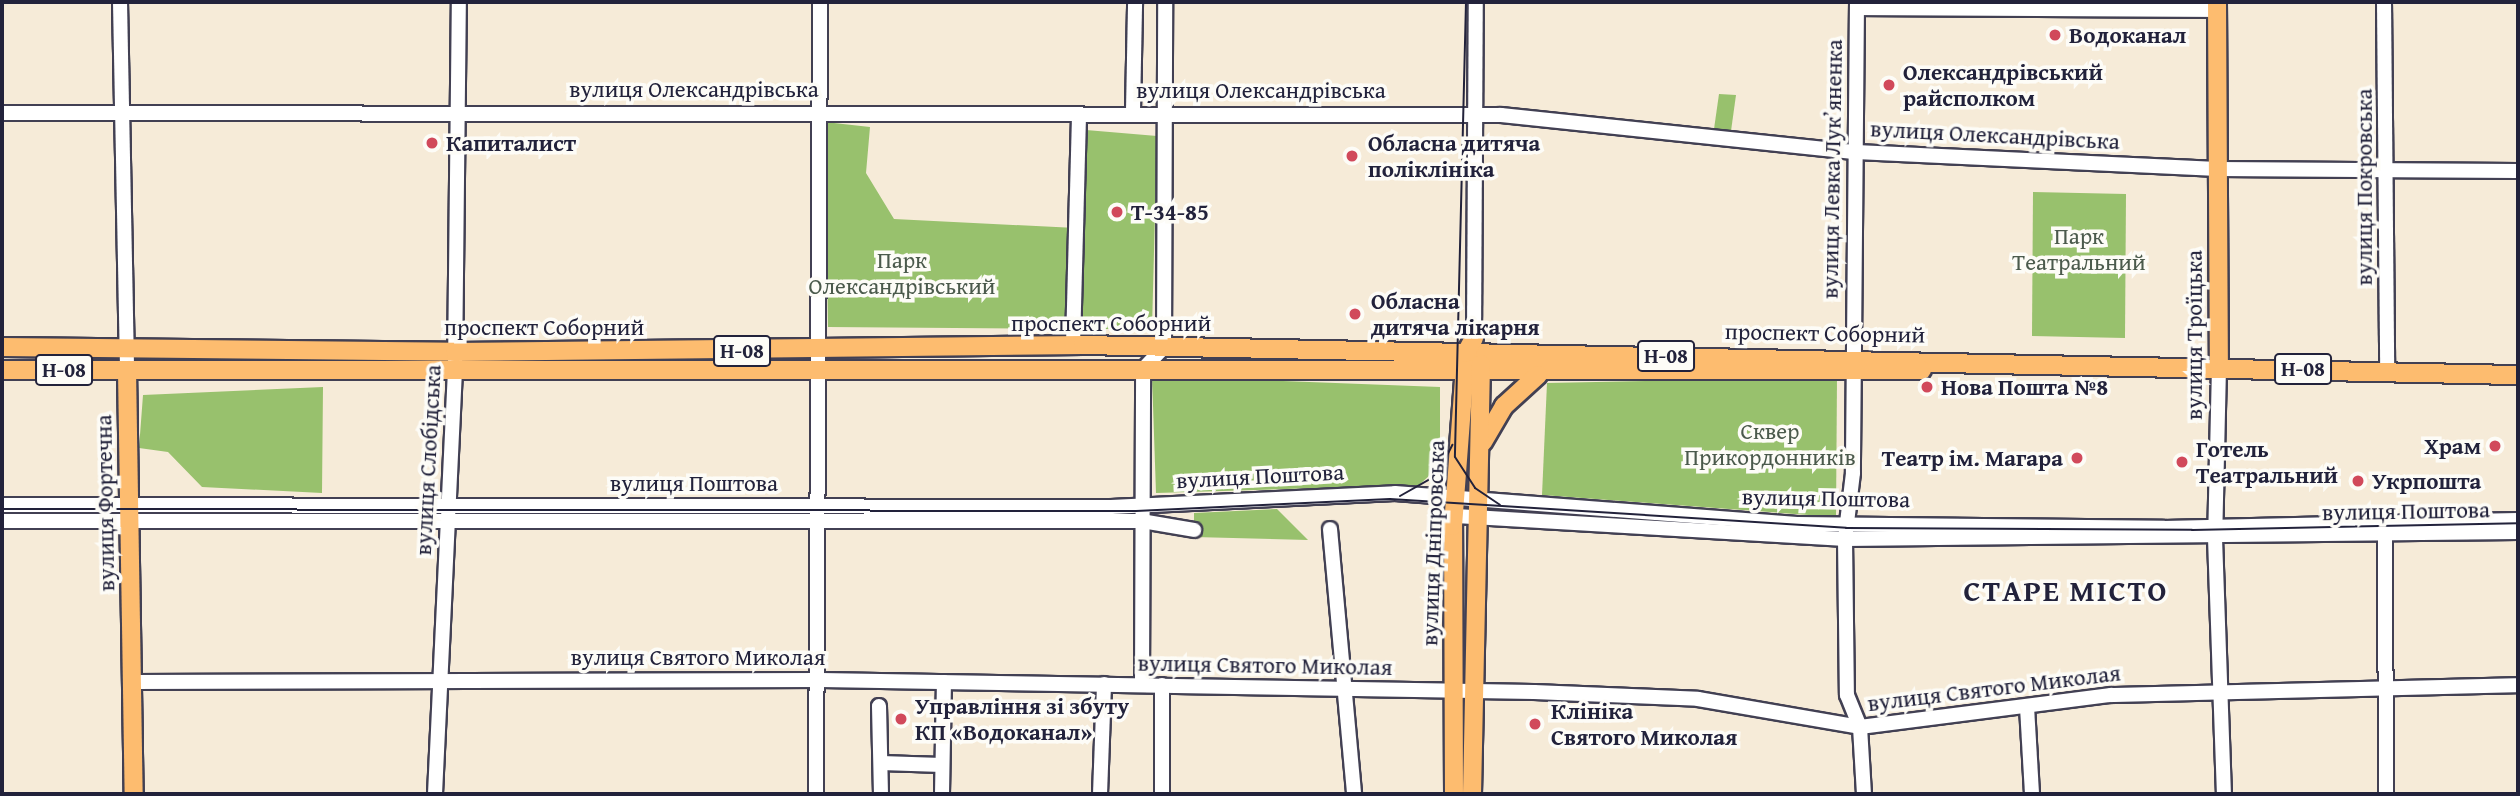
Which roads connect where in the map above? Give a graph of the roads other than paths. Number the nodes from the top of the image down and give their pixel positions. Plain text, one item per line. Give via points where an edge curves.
1 (120, 2) edge
2 (459, 2) edge
3 (820, 2) edge
4 (1135, 2) edge
5 (1165, 2) edge
6 (1476, 2) edge
7 (2384, 2) edge
8 (1857, 5) edge
9 (2217, 6) edge
10 (1166, 110) junction
11 (459, 111) junction
12 (1133, 111) junction
13 (817, 112) junction
14 (2, 113) edge
15 (1079, 114) junction
16 (123, 115) junction
17 (1475, 115) junction
18 (1856, 152) junction
19 (2388, 168) junction
20 (2218, 169) junction
21 (2518, 171) edge
22 (126, 345) junction
23 (1073, 345) junction
24 (2, 347) edge
25 (1164, 347) junction
26 (1474, 348) junction
27 (816, 350) junction
28 (455, 352) junction
29 (1852, 364) junction
30 (2220, 367) junction
31 (1143, 369) junction
32 (2, 370) edge
33 (127, 370) junction
34 (455, 370) junction
35 (2387, 371) junction
36 (816, 372) junction
37 (1473, 373) junction
38 (1538, 375) junction
39 (2518, 375) edge
40 (1480, 448) junction
41 (1458, 497) junction
42 (2, 505) edge
43 (816, 505) junction
44 (1144, 505) junction
45 (451, 506) junction
46 (1480, 508) junction
47 (130, 514) junction
48 (1456, 516) junction
49 (2518, 520) edge
50 (2, 521) edge
51 (1142, 521) junction
52 (815, 522) junction
53 (448, 524) junction
54 (2385, 527) junction
55 (1330, 529) dead end
56 (1194, 530) dead end
57 (1846, 531) junction
58 (2215, 532) junction
59 (2518, 532) edge
60 (439, 680) junction
61 (821, 680) junction
62 (944, 681) junction
63 (133, 682) junction
64 (1104, 684) junction
65 (1142, 685) junction
66 (1162, 685) junction
67 (2518, 685) edge
68 (1342, 688) junction
69 (2220, 690) junction
70 (1463, 691) junction
71 (2382, 692) junction
72 (879, 706) dead end
73 (2027, 707) junction
74 (1860, 727) junction
75 (881, 763) junction
76 (942, 765) junction
77 (134, 794) edge
78 (435, 794) edge
79 (816, 794) edge
80 (880, 794) edge
81 (942, 794) edge
82 (1100, 794) edge
83 (1162, 794) edge
84 (1354, 794) edge
85 (1454, 794) edge
86 (1472, 794) edge
87 (1864, 794) edge
88 (2032, 794) edge
89 (2224, 794) edge
90 (2386, 794) edge

1 - 16 street, вулиця Фортечна
2 - 11 street, вулиця Слобідська
3 - 13 street
4 - 12 street
5 - 10 street
6 - 17 street, вулиця Дніпровська
7 - 19 street, вулиця Покровська
8 - 9 street
8 - 18 street, вулиця Левка Лукʼяненка
9 - 20 main road, вулиця Троїцька
10 - 12 street, вулиця Олександрівська
10 - 17 street, вулиця Олександрівська
10 - 25 street
11 - 13 street, вулиця Олександрівська
11 - 16 street, вулиця Олександрівська
11 - 28 street, вулиця Слобідська
12 - 15 street, вулиця Олександрівська
13 - 15 street, вулиця Олександрівська
13 - 27 street
14 - 16 street, вулиця Олександрівська
15 - 23 street
16 - 22 street, вулиця Фортечна
17 - 18 street, вулиця Олександрівська
17 - 26 street, вулиця Дніпровська
18 - 20 street, вулиця Олександрівська
18 - 29 street, вулиця Левка Лукʼяненка
19 - 20 street, вулиця Олександрівська
19 - 21 street, вулиця Олександрівська
19 - 35 street, вулиця Покровська
20 - 30 main road, вулиця Троїцька
22 - 24 main road, проспект Соборний / Н-08
22 - 28 main road, проспект Соборний / Н-08
22 - 33 street, вулиця Фортечна
23 - 25 main road, проспект Соборний / Н-08
23 - 27 main road, проспект Соборний / Н-08
25 - 26 main road, проспект Соборний / Н-08
25 - 31 street
26 - 29 main road, проспект Соборний / Н-08
26 - 37 main road, вулиця Дніпровська
27 - 28 main road, проспект Соборний / Н-08
27 - 36 street
28 - 34 street, вулиця Слобідська
29 - 30 main road, проспект Соборний / Н-08
29 - 38 main road, проспект Соборний / Н-08
29 - 57 street, вулиця Левка Лукʼяненка
30 - 35 main road, проспект Соборний / Н-08
30 - 58 street, вулиця Троїцька
31 - 36 main road, проспект Соборний / Н-08
31 - 37 main road, проспект Соборний / Н-08
31 - 44 street
32 - 33 main road, проспект Соборний / Н-08
33 - 34 main road, проспект Соборний / Н-08
33 - 47 main road, вулиця Фортечна
34 - 36 main road, проспект Соборний / Н-08
34 - 45 street, вулиця Слобідська
35 - 39 main road, проспект Соборний / Н-08
36 - 43 street
37 - 38 main road, проспект Соборний / Н-08
37 - 40 main road, вулиця Дніпровська
37 - 41 main road, вулиця Дніпровська
38 - 40 main road via 1490,424
40 - 46 main road, вулиця Дніпровська
41 - 44 street, вулиця Поштова via 1283,495
41 - 46 street, вулиця Поштова
41 - 48 main road, вулиця Дніпровська
42 - 47 street, вулиця Поштова
43 - 44 street, вулиця Поштова
43 - 45 street, вулиця Поштова
43 - 52 street
44 - 51 street
45 - 47 street, вулиця Поштова
45 - 53 street, вулиця Слобідська
46 - 48 street, вулиця Поштова
46 - 57 street, вулиця Поштова
46 - 70 main road, вулиця Дніпровська
47 - 50 street, вулиця Поштова
47 - 53 street, вулиця Поштова
47 - 63 main road, вулиця Фортечна
48 - 70 main road, вулиця Дніпровська
49 - 54 street, вулиця Поштова
51 - 52 street, вулиця Поштова
51 - 56 street, вулиця Поштова
51 - 65 street
52 - 53 street, вулиця Поштова
52 - 61 street
53 - 60 street, вулиця Слобідська
54 - 58 street, вулиця Поштова
54 - 59 street, вулиця Поштова
54 - 71 street
55 - 68 street
57 - 58 street, вулиця Поштова
57 - 74 street, вулиця Левка Лукʼяненка via 1847,695
58 - 69 street, вулиця Троїцька
60 - 61 street, вулиця Святого Миколая
60 - 63 street, вулиця Святого Миколая
60 - 78 street, вулиця Слобідська
61 - 62 street, вулиця Святого Миколая
61 - 79 street
62 - 64 street, вулиця Святого Миколая
62 - 76 street
63 - 77 main road, вулиця Фортечна
64 - 65 street, вулиця Святого Миколая
64 - 82 street
65 - 66 street, вулиця Святого Миколая
66 - 68 street, вулиця Святого Миколая
66 - 83 street
67 - 71 street, вулиця Святого Миколая
68 - 70 street, вулиця Святого Миколая
68 - 84 street
69 - 71 street, вулиця Святого Миколая
69 - 73 street, вулиця Святого Миколая
69 - 89 street, вулиця Троїцька
70 - 74 street, вулиця Святого Миколая via 1698,699
70 - 85 main road, вулиця Дніпровська
70 - 86 main road, вулиця Дніпровська
71 - 90 street
72 - 75 street
73 - 74 street, вулиця Святого Миколая
73 - 88 street
74 - 87 street, вулиця Левка Лукʼяненка
75 - 76 street
75 - 80 street
76 - 81 street

